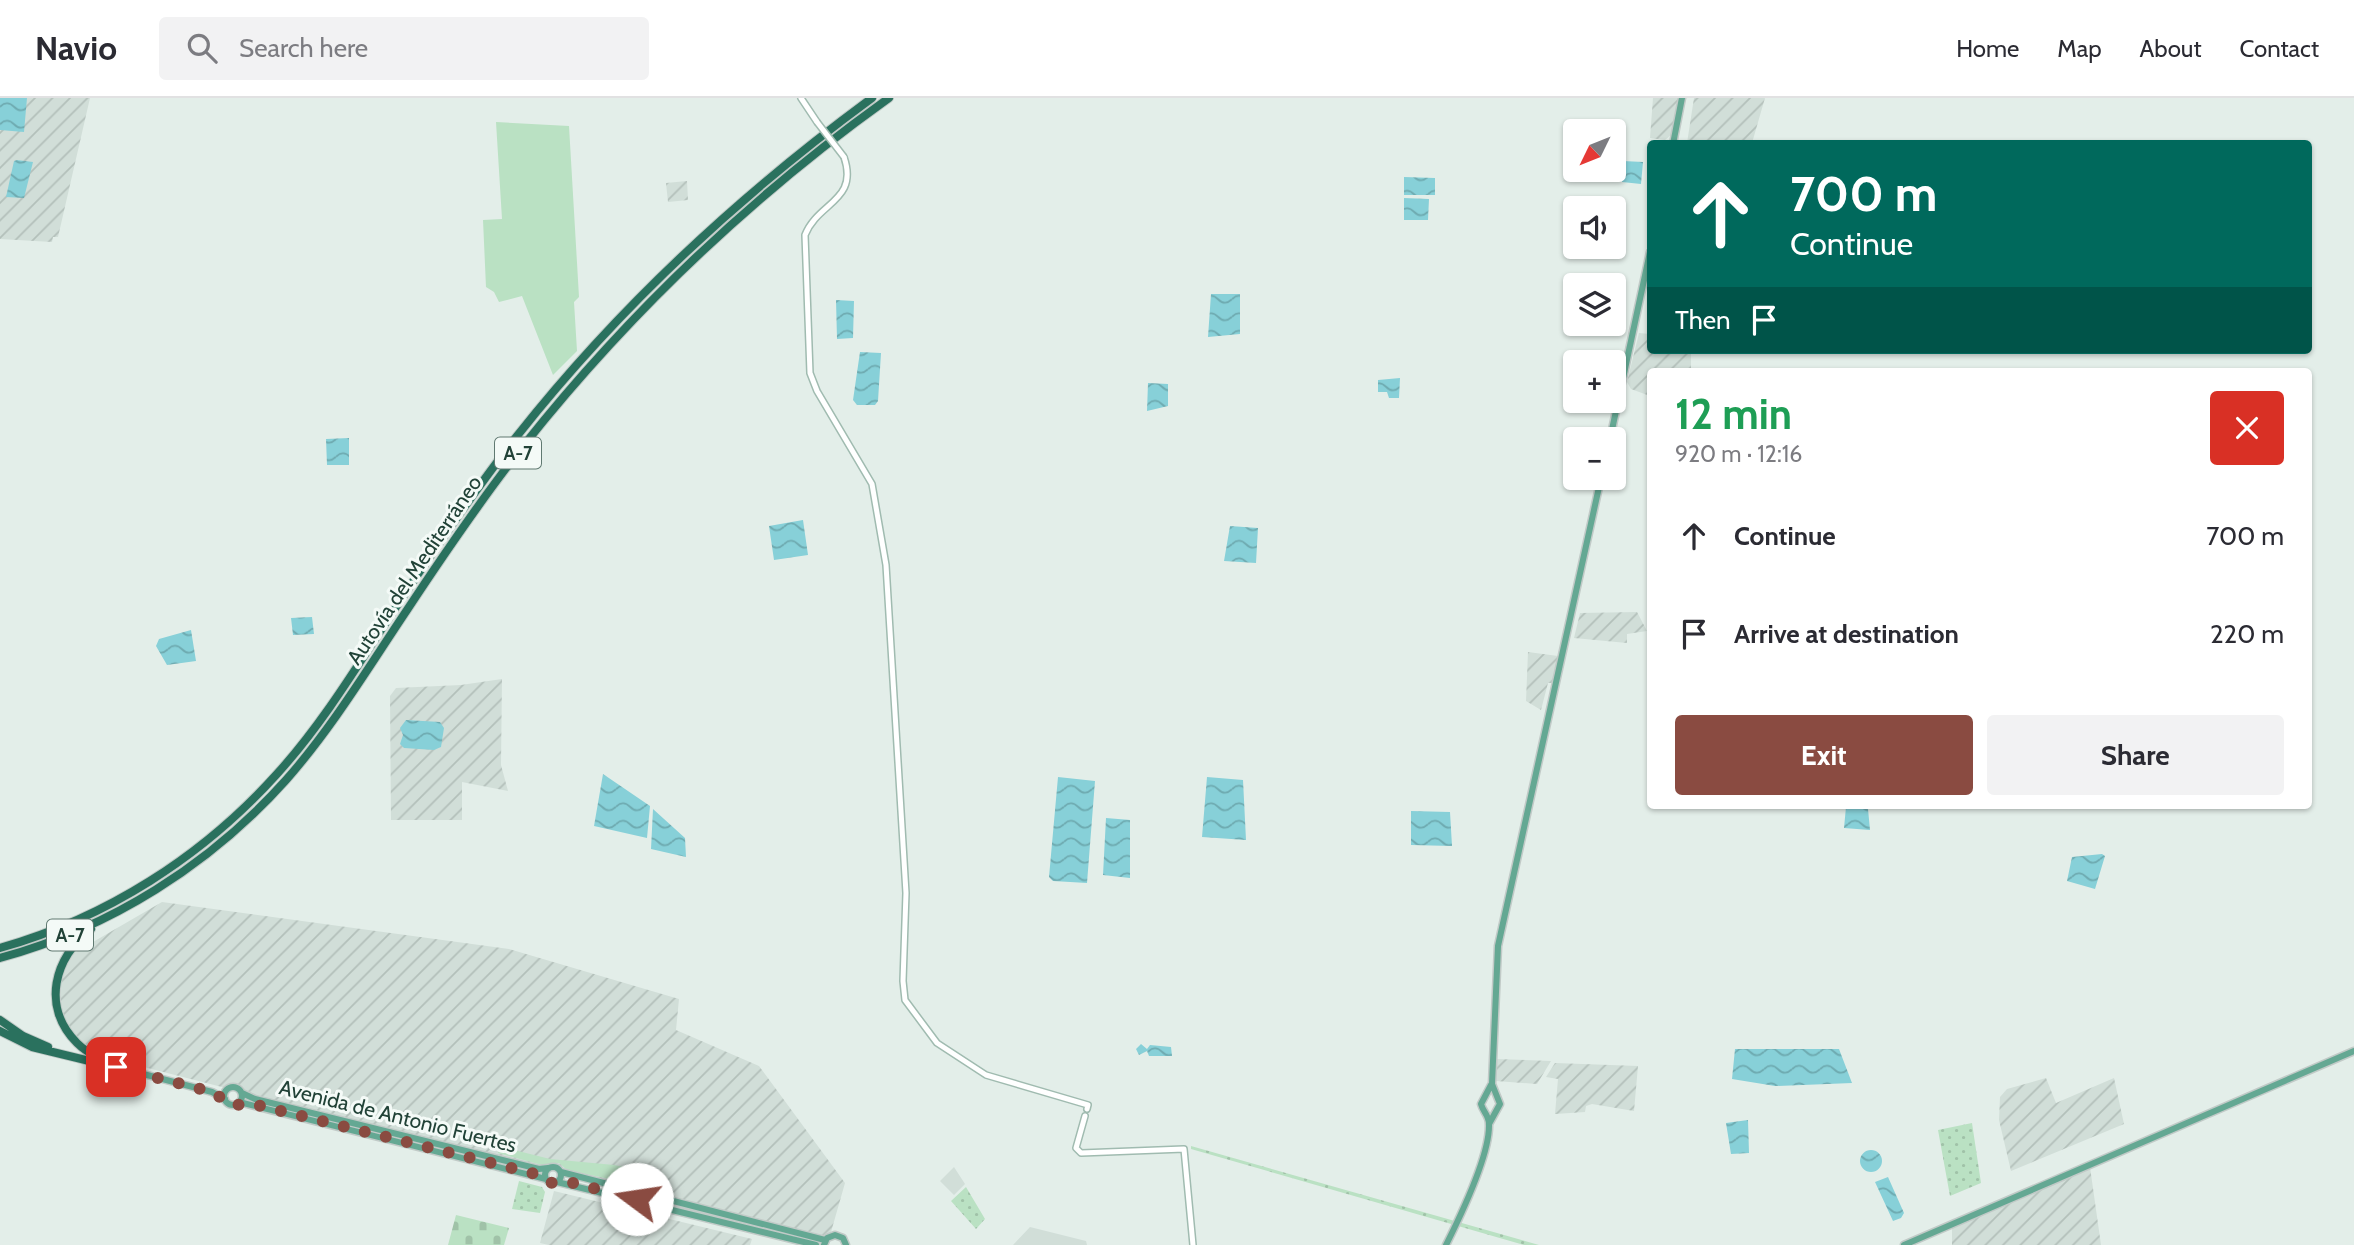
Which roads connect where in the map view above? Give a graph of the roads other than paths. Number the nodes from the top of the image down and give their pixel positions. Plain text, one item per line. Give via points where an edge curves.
1 (801, 98) edge
2 (872, 98) edge
3 (889, 98) edge
4 (1682, 98) edge
5 (1673, 140) edge
6 (1647, 266) edge
7 (1613, 427) edge
8 (1598, 490) edge
9 (101, 921) junction
10 (0, 947) edge
11 (0, 958) edge
12 (0, 1020) edge
13 (0, 1029) edge
14 (2354, 1051) edge
15 (77, 1059) junction
16 (116, 1067) joint
17 (130, 1070) junction
18 (226, 1090) junction
19 (212, 1092) junction
20 (242, 1093) junction
21 (1491, 1096) junction
22 (225, 1099) junction
23 (239, 1102) junction
24 (1495, 1112) junction
25 (1487, 1113) junction
26 (1489, 1124) junction
27 (548, 1168) junction
28 (561, 1172) junction
29 (546, 1179) junction
30 (557, 1182) junction
31 (824, 1243) edge
32 (816, 1245) edge
33 (846, 1245) edge
34 (1193, 1245) edge
35 (1447, 1245) edge
36 (1904, 1245) edge

1 - 34 main road, bridge via 844,157 849,176 843,192 813,219 805,235 808,356 817,391 861,462 877,501 890,615 906,893 904,994 922,1026 943,1049 988,1077 1088,1105 1076,1150 1089,1154 1184,1149
2 - 10 highway, Autovía del Mediterráneo / A-7 via 730,212 598,341 473,495 309,736 248,804 194,851 120,899 75,922
3 - 9 highway, Autovía del Mediterráneo / A-7 via 732,223 591,365 492,486 318,740 267,800 199,859
4 - 5 main road
6 - 7 main road
8 - 21 main road via 1498,946
9 - 11 highway, Autovía del Mediterráneo / A-7
9 - 17 highway via 74,943 61,963 55,988 58,1009 76,1043 96,1057
12 - 15 highway via 23,1036
13 - 15 highway via 32,1047
14 - 36 main road
15 - 16 highway
16 - 17 main road
17 - 19 main road
18 - 19 main road
18 - 20 main road via 233,1087
18 - 22 main road
19 - 22 main road
20 - 23 main road
20 - 27 main road, Avenida de Antonio Fuertes via 459,1150
21 - 24 main road via 1500,1104
21 - 25 main road via 1482,1104
22 - 23 main road via 232,1105
23 - 29 main road, Avenida de Antonio Fuertes
24 - 25 main road
24 - 26 main road
25 - 26 main road
26 - 35 main road
27 - 28 main road, Avenida de Antonio Fuertes
27 - 29 main road
28 - 30 main road
28 - 31 main road, Avenida de Antonio Fuertes
29 - 30 main road, Avenida de Antonio Fuertes
30 - 32 main road, Avenida de Antonio Fuertes
31 - 33 main road, Avenida de Antonio Fuertes via 835,1235

